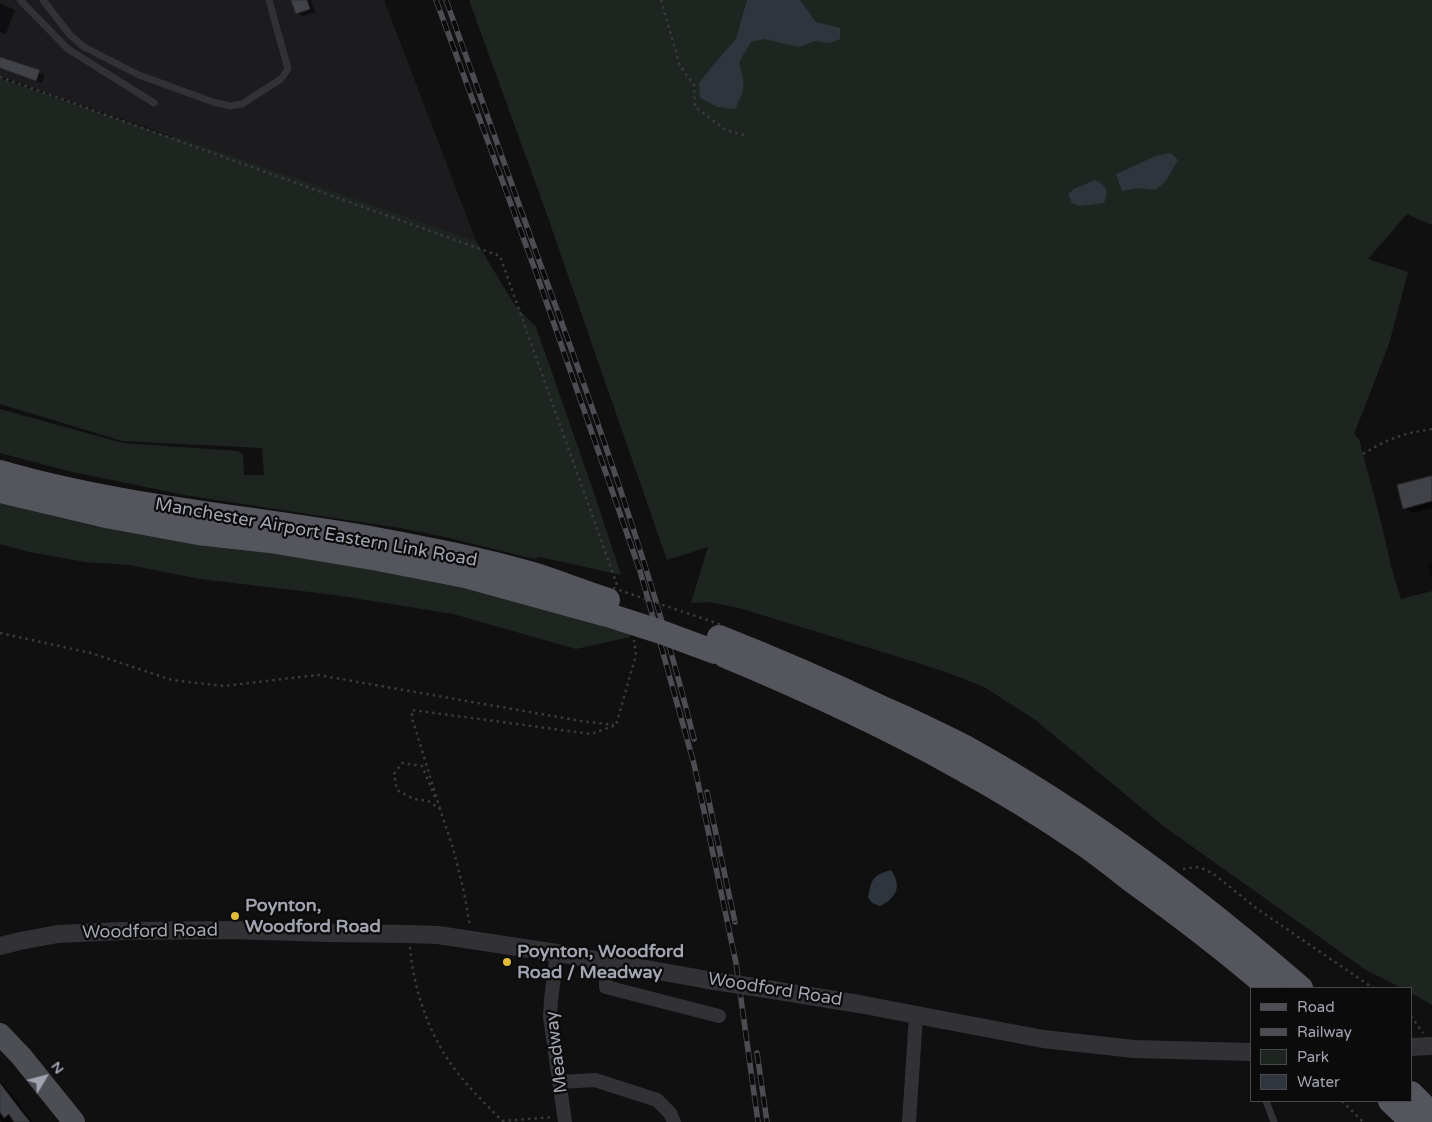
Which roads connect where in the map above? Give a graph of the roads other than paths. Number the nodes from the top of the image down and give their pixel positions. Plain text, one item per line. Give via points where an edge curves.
1 (20, 0) edge
2 (43, 0) edge
3 (269, 0) edge
4 (154, 103) dead end
5 (0, 472) edge
6 (0, 491) edge
7 (609, 600) junction
8 (719, 638) junction
9 (0, 946) edge
10 (557, 953) junction
11 (606, 962) junction
12 (1268, 987) edge
13 (1300, 987) edge
14 (718, 1016) dead end
15 (916, 1016) junction
16 (0, 1034) edge
17 (1431, 1046) edge
18 (1412, 1047) edge
19 (1250, 1056) edge
20 (560, 1082) junction
21 (1412, 1094) edge
22 (1266, 1102) edge
23 (1391, 1102) edge
24 (1432, 1114) edge
25 (565, 1119) edge
26 (74, 1122) edge
27 (674, 1122) edge
28 (909, 1122) edge
29 (1274, 1122) edge
30 (1412, 1122) edge

1 - 4 lane via 68,49
2 - 3 lane via 84,47 139,75 230,106 242,104 282,79 288,68
5 - 7 highway, Manchester Airport Eastern Link Road via 108,497 380,540 464,557 535,575
6 - 7 highway, Manchester Airport Eastern Link Road via 198,533 270,541
7 - 8 highway, Manchester Airport Eastern Link Road
8 - 12 highway, Manchester Airport Eastern Link Road via 840,706 958,766 1025,806 1082,843 1187,921
8 - 13 highway, Manchester Airport Eastern Link Road via 837,686 966,748 1094,826 1144,861 1242,937
9 - 10 street, Woodford Road via 58,934 233,930 438,935
10 - 11 street, Woodford Road
10 - 20 street, Meadway via 550,1017
11 - 14 street via 606,987
11 - 15 street, Woodford Road, bridge
15 - 19 street, Woodford Road via 1043,1039 1134,1049
15 - 28 street
16 - 26 main road
17 - 18 street
20 - 25 street, Meadway
20 - 27 street via 595,1080 657,1100
21 - 24 highway
22 - 29 lane
23 - 30 highway

